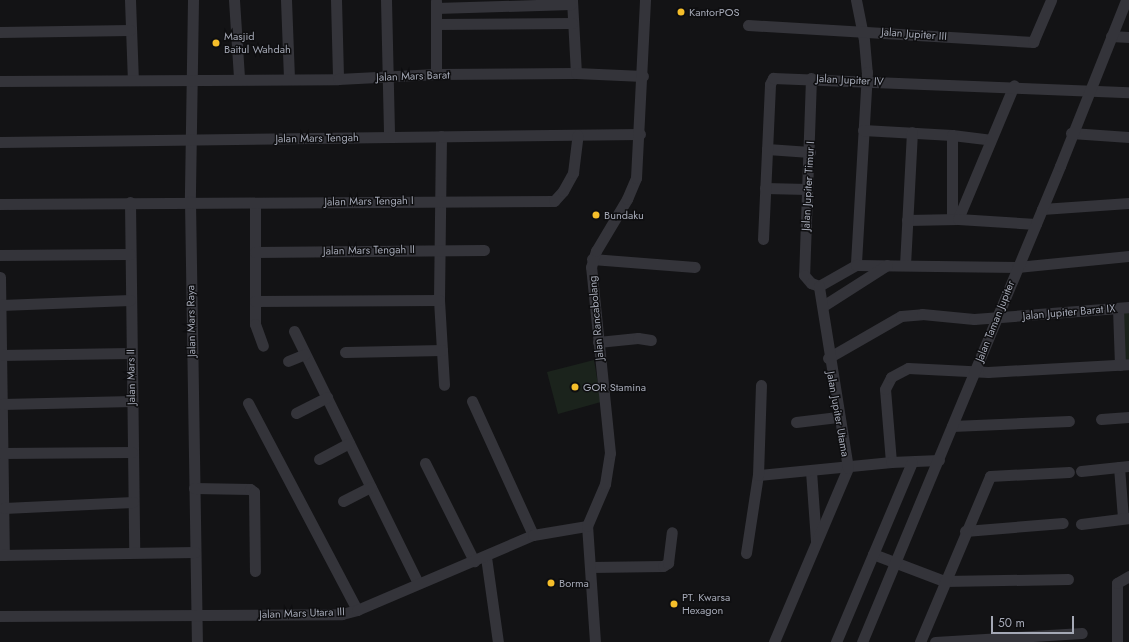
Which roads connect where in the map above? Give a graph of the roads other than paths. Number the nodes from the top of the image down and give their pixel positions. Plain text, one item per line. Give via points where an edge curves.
1 (130, 0) edge
2 (193, 0) edge
3 (234, 0) edge
4 (286, 0) edge
5 (336, 0) edge
6 (386, 0) edge
7 (645, 0) edge
8 (856, 0) edge
9 (1051, 0) edge
10 (1126, 0) edge
11 (572, 2) edge
12 (436, 4) edge
13 (572, 23) junction
14 (436, 24) junction
15 (748, 25) dead end
16 (130, 30) junction
17 (861, 30) junction
18 (0, 32) edge
19 (1111, 36) junction
20 (1129, 36) edge
21 (576, 73) junction
22 (436, 74) junction
23 (639, 76) junction
24 (388, 77) junction
25 (191, 78) junction
26 (239, 78) junction
27 (811, 78) junction
28 (338, 79) junction
29 (133, 80) junction
30 (289, 80) junction
31 (865, 80) junction
32 (0, 81) edge
33 (1014, 85) junction
34 (1089, 92) junction
35 (1129, 92) edge
36 (863, 130) junction
37 (912, 132) junction
38 (1072, 133) junction
39 (637, 134) junction
40 (578, 135) junction
41 (952, 135) junction
42 (389, 136) junction
43 (441, 136) junction
44 (1129, 137) edge
45 (189, 140) junction
46 (990, 140) junction
47 (0, 142) edge
48 (767, 150) junction
49 (810, 152) junction
50 (765, 188) junction
51 (807, 189) junction
52 (441, 199) junction
53 (190, 201) junction
54 (130, 202) junction
55 (255, 203) junction
56 (1129, 203) edge
57 (0, 204) edge
58 (1042, 209) junction
59 (955, 219) junction
60 (908, 220) junction
61 (1036, 224) junction
62 (763, 239) dead end
63 (440, 249) junction
64 (484, 250) dead end
65 (255, 252) junction
66 (130, 254) junction
67 (0, 255) edge
68 (1129, 256) edge
69 (592, 259) junction
70 (888, 264) junction
71 (856, 265) junction
72 (905, 265) junction
73 (695, 267) dead end
74 (1017, 267) junction
75 (0, 277) edge
76 (819, 286) junction
77 (130, 300) junction
78 (439, 300) junction
79 (255, 301) junction
80 (0, 305) edge
81 (824, 306) junction
82 (1124, 307) edge
83 (997, 318) junction
84 (294, 331) dead end
85 (651, 340) dead end
86 (598, 342) junction
87 (263, 346) dead end
88 (442, 350) junction
89 (345, 352) dead end
90 (131, 353) junction
91 (305, 354) junction
92 (1, 355) edge
93 (828, 358) junction
94 (288, 361) dead end
95 (1124, 364) edge
96 (975, 370) junction
97 (444, 385) dead end
98 (761, 385) dead end
99 (1, 389) edge
100 (326, 398) junction
101 (132, 401) junction
102 (472, 401) dead end
103 (248, 403) dead end
104 (2, 404) junction
105 (296, 413) dead end
106 (838, 417) junction
107 (1129, 417) edge
108 (1101, 419) dead end
109 (1069, 421) dead end
110 (796, 422) dead end
111 (952, 426) junction
112 (349, 444) junction
113 (132, 452) junction
114 (2, 453) junction
115 (319, 459) dead end
116 (940, 460) junction
117 (891, 462) junction
118 (912, 462) junction
119 (425, 463) dead end
120 (1124, 466) edge
121 (848, 468) junction
122 (810, 471) junction
123 (1081, 471) dead end
124 (1069, 472) dead end
125 (758, 476) junction
126 (371, 487) junction
127 (194, 488) junction
128 (343, 501) dead end
129 (133, 502) junction
130 (4, 508) junction
131 (1126, 518) edge
132 (1063, 523) dead end
133 (1083, 524) dead end
134 (587, 526) junction
135 (672, 532) dead end
136 (965, 532) junction
137 (533, 535) junction
138 (817, 544) junction
139 (134, 552) junction
140 (195, 552) junction
141 (746, 553) dead end
142 (873, 554) junction
143 (2, 555) edge
144 (486, 557) junction
145 (474, 561) junction
146 (895, 563) junction
147 (591, 568) junction
148 (255, 571) dead end
149 (1129, 576) edge
150 (1068, 579) dead end
151 (944, 581) junction
152 (418, 583) junction
153 (357, 610) junction
154 (0, 616) edge
155 (196, 616) junction
156 (1082, 633) dead end
157 (197, 642) edge
158 (498, 642) edge
159 (595, 642) edge
160 (774, 642) edge
161 (836, 642) edge
162 (862, 642) edge
163 (920, 642) edge
164 (935, 642) edge
165 (1117, 642) edge

1 - 16 street
2 - 25 street, Jalan Mars Raya
3 - 26 street
4 - 30 street
5 - 28 street
6 - 24 street
7 - 23 street
8 - 17 street
9 - 17 street, Jalan Jupiter III via 1033,42
10 - 19 street, Jalan Taman Jupiter
11 - 12 street
11 - 13 street
12 - 14 street
13 - 14 street
13 - 21 street
14 - 22 street
15 - 17 street, Jalan Jupiter III
16 - 18 street
16 - 29 street
17 - 31 street via 858,41
19 - 20 street
19 - 34 street, Jalan Taman Jupiter
21 - 22 street, Jalan Mars Barat
21 - 23 street, Jalan Mars Barat
22 - 24 street, Jalan Mars Barat
23 - 39 street
24 - 28 street, Jalan Mars Barat
24 - 42 street
25 - 26 street, Jalan Mars Barat
25 - 29 street, Jalan Mars Barat
25 - 45 street, Jalan Mars Raya
26 - 30 street, Jalan Mars Barat
27 - 31 street, Jalan Jupiter IV
27 - 48 street, Jalan Jupiter IV via 771,80
27 - 49 street, Jalan Jupiter Timur I
28 - 30 street, Jalan Mars Barat
29 - 32 street, Jalan Mars Barat
31 - 33 street, Jalan Jupiter IV
31 - 36 street
33 - 34 street, Jalan Jupiter IV
33 - 46 street
34 - 35 street, Jalan Jupiter IV
34 - 38 street, Jalan Taman Jupiter
36 - 37 street
36 - 71 street
37 - 41 street
37 - 60 street
38 - 44 street
38 - 58 street, Jalan Taman Jupiter
39 - 40 street, Jalan Mars Tengah
39 - 69 street via 636,178 632,190
40 - 43 street, Jalan Mars Tengah
40 - 52 street, Jalan Mars Tengah I via 573,173 558,198 549,201
41 - 46 street
41 - 59 street
42 - 43 street, Jalan Mars Tengah
42 - 45 street, Jalan Mars Tengah
43 - 52 street
45 - 47 street, Jalan Mars Tengah
45 - 53 street, Jalan Mars Raya
46 - 59 street
48 - 49 street
48 - 50 street, Jalan Jupiter IV
49 - 51 street, Jalan Jupiter Timur I
50 - 51 street
50 - 62 street, Jalan Jupiter IV
51 - 76 street, Jalan Jupiter Timur I via 804,275 811,283
52 - 55 street, Jalan Mars Tengah I
52 - 63 street
53 - 54 street, Jalan Mars Tengah I
53 - 55 street, Jalan Mars Tengah I
53 - 127 street, Jalan Mars Raya
54 - 57 street, Jalan Mars Tengah I
54 - 66 street, Jalan Mars II
55 - 65 street
56 - 58 street
58 - 61 street, Jalan Taman Jupiter
59 - 60 street
59 - 61 street
60 - 72 street
61 - 74 street, Jalan Taman Jupiter
63 - 64 street, Jalan Mars Tengah II
63 - 65 street, Jalan Mars Tengah II
63 - 78 street
65 - 79 street
66 - 67 street
66 - 77 street, Jalan Mars II
68 - 74 street
69 - 73 street
69 - 86 street, Jalan Rancabolang
70 - 71 street
70 - 72 street
70 - 81 street
71 - 76 street
72 - 74 street
74 - 83 street, Jalan Taman Jupiter
75 - 80 street
76 - 81 street, Jalan Jupiter Utama
77 - 80 street
77 - 90 street, Jalan Mars II
78 - 79 street
78 - 88 street
79 - 87 street via 255,324
80 - 92 street
81 - 93 street, Jalan Jupiter Utama
82 - 83 street, Jalan Jupiter Barat IX
82 - 95 street
83 - 93 street, Jalan Jupiter Barat IX via 901,316
83 - 96 street, Jalan Taman Jupiter
84 - 91 street
85 - 86 street via 638,338
86 - 134 street, Jalan Rancabolang via 610,461 605,484
88 - 89 street
88 - 97 street
90 - 92 street
90 - 101 street, Jalan Mars II
91 - 94 street
91 - 100 street
92 - 99 street
93 - 106 street, Jalan Jupiter Utama
95 - 96 street via 988,372
96 - 111 street, Jalan Taman Jupiter
96 - 117 street via 918,367 908,368 891,377 885,389
98 - 125 street
99 - 104 street
100 - 105 street
100 - 112 street
101 - 104 street
101 - 113 street, Jalan Mars II
102 - 137 street
103 - 153 street
104 - 114 street
106 - 110 street
106 - 121 street, Jalan Jupiter Utama
107 - 108 street
109 - 111 street
111 - 116 street, Jalan Taman Jupiter
112 - 115 street
112 - 126 street
113 - 114 street
113 - 129 street, Jalan Mars II
114 - 130 street
116 - 118 street
116 - 146 street, Jalan Taman Jupiter
117 - 118 street
117 - 121 street
118 - 142 street
119 - 145 street
120 - 123 street
120 - 131 street
121 - 122 street
121 - 138 street, Jalan Jupiter Utama
122 - 125 street
122 - 138 street
124 - 136 street via 992,474
125 - 141 street
126 - 128 street
126 - 152 street
127 - 140 street, Jalan Mars Raya
127 - 148 street via 254,492
129 - 130 street
129 - 139 street, Jalan Mars II
130 - 143 street
131 - 133 street
132 - 136 street
134 - 137 street, Jalan Mars Utara III
134 - 147 street, Jalan Rancabolang
135 - 147 street via 668,563 663,566
136 - 151 street
137 - 144 street, Jalan Mars Utara III
138 - 160 street, Jalan Jupiter Utama
139 - 140 street
139 - 143 street
140 - 155 street, Jalan Mars Raya
142 - 146 street
142 - 161 street
144 - 145 street, Jalan Mars Utara III
144 - 158 street
145 - 152 street, Jalan Mars Utara III
146 - 151 street
146 - 162 street, Jalan Taman Jupiter
147 - 159 street, Jalan Rancabolang
149 - 165 street via 1117,583
150 - 151 street
151 - 163 street
152 - 153 street, Jalan Mars Utara III
153 - 155 street, Jalan Mars Utara III via 342,614
154 - 155 street, Jalan Mars Utara III
155 - 157 street, Jalan Mars Raya
156 - 164 street

